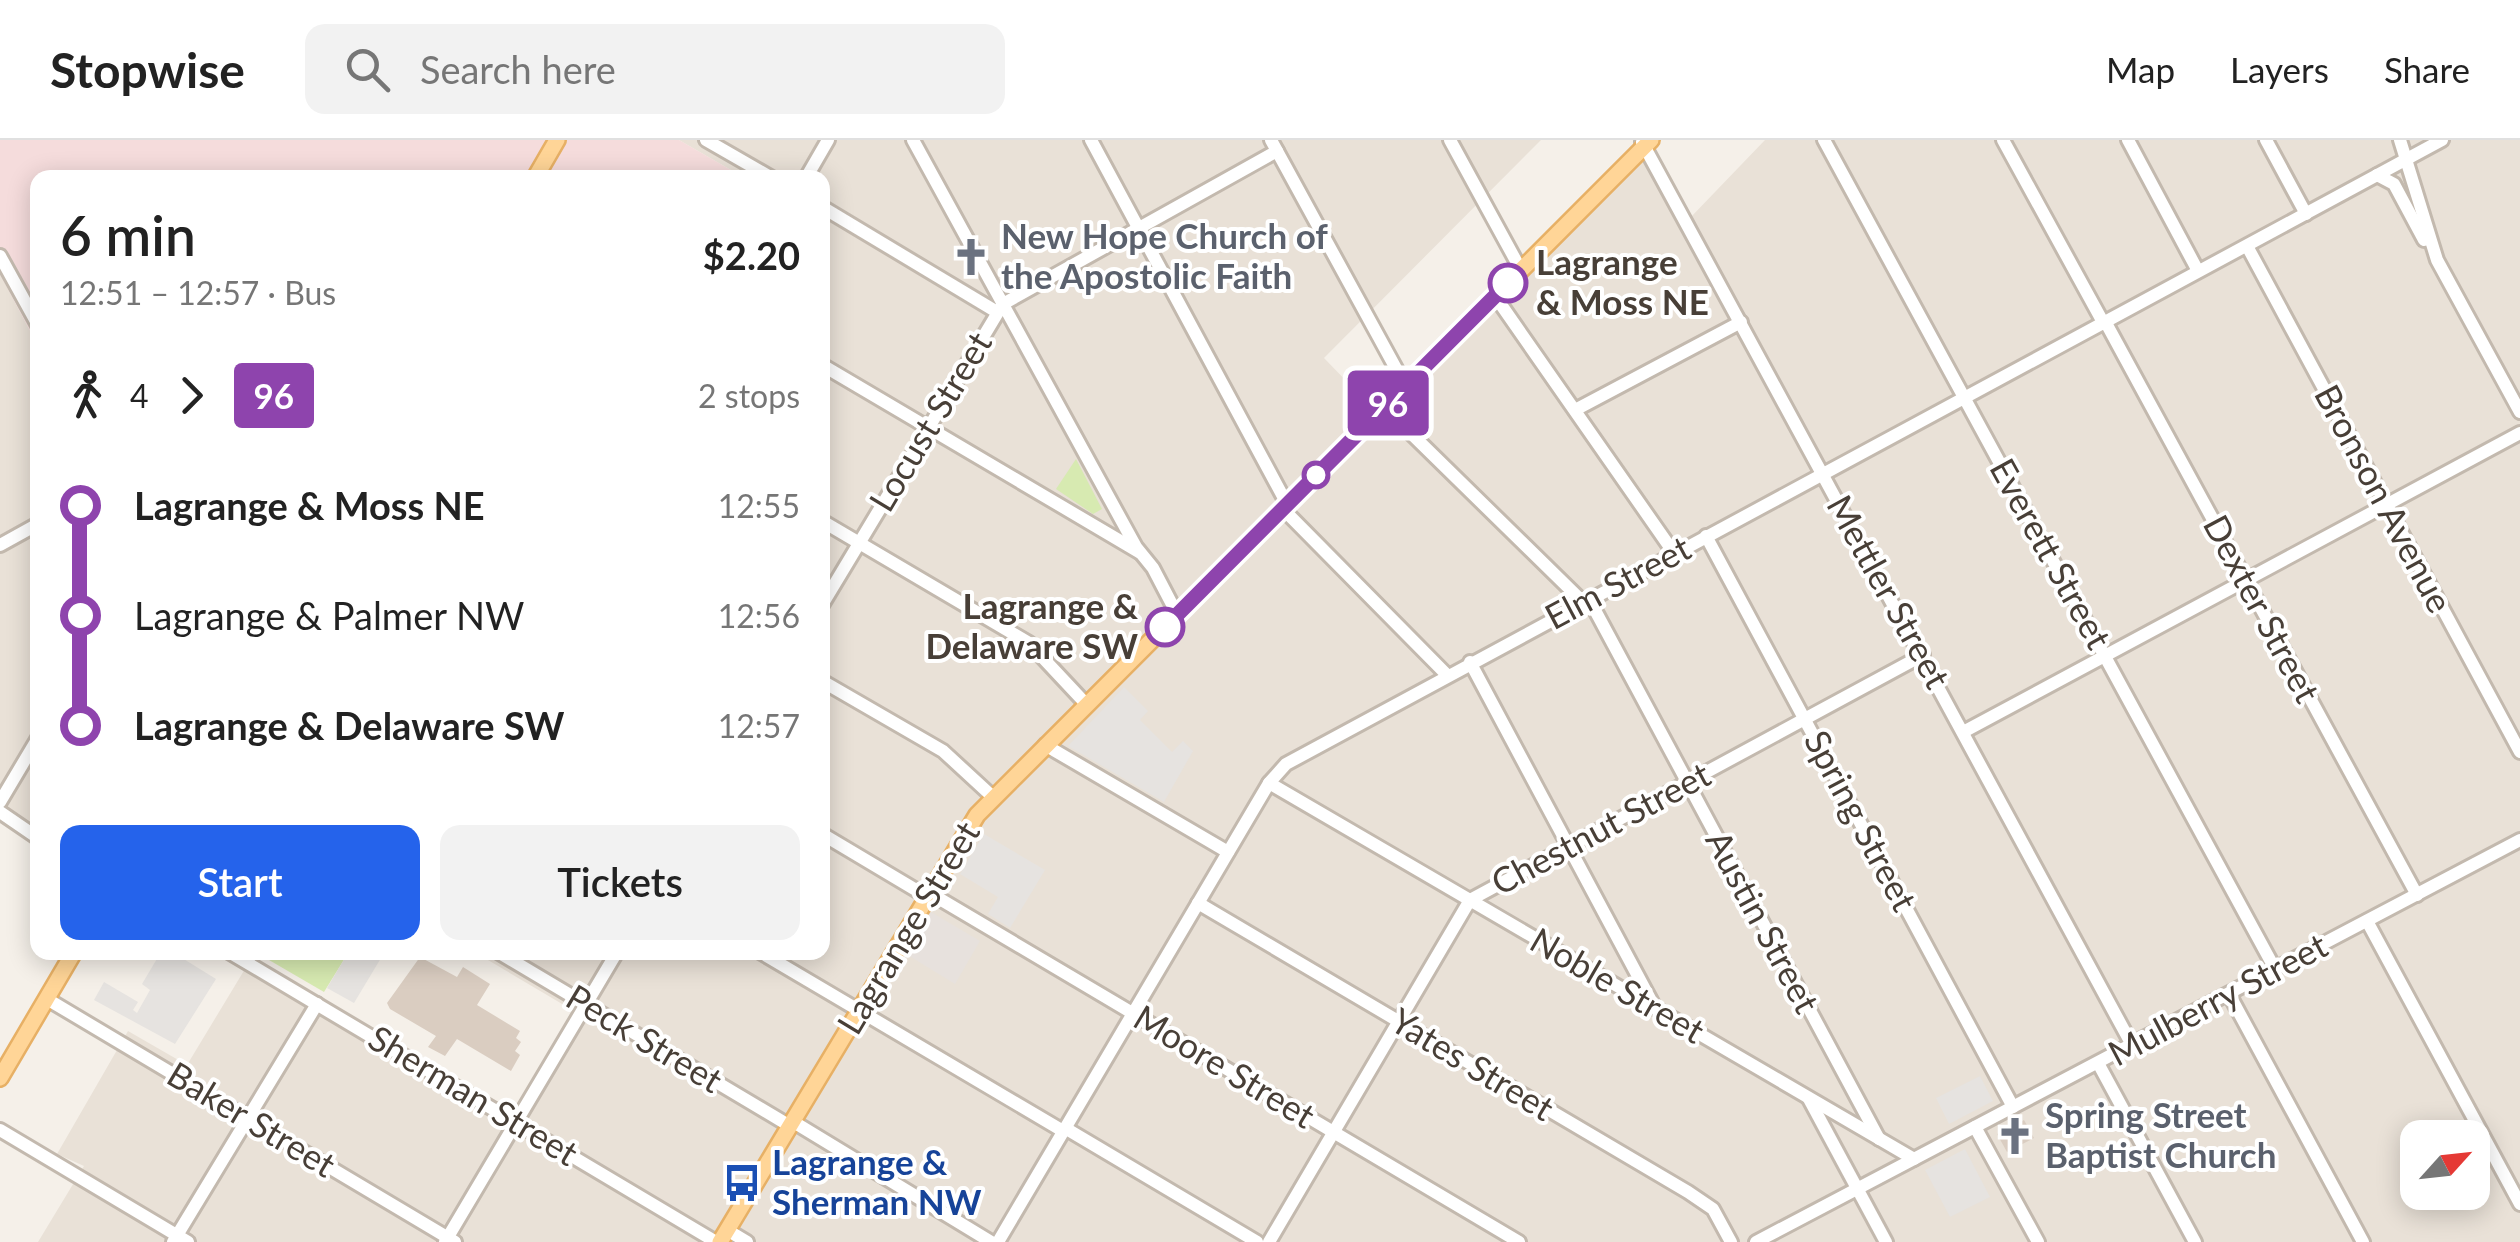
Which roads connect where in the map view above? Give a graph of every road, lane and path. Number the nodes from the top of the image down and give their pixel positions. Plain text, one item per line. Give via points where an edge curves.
1 (557, 140) edge
2 (706, 140) edge
3 (828, 140) edge
4 (913, 140) edge
5 (1091, 140) edge
6 (1450, 140) edge
7 (1824, 140) edge
8 (2003, 140) edge
9 (2128, 140) edge
10 (2266, 140) edge
11 (2400, 140) edge
12 (2442, 140) edge
13 (1646, 142) edge
14 (1274, 146) edge
15 (2406, 160) junction
16 (540, 170) edge
17 (758, 170) edge
18 (811, 170) edge
19 (2377, 176) junction
20 (830, 212) edge
21 (2306, 214) junction
22 (1138, 228) junction
23 (2246, 246) junction
24 (0, 256) edge
25 (2437, 260) junction
26 (1521, 270) junction
27 (2198, 270) junction
28 (1495, 296) junction
29 (1000, 308) junction
30 (30, 310) edge
31 (1741, 322) junction
32 (2105, 323) junction
33 (830, 371) edge
34 (1405, 386) junction
35 (1964, 398) junction
36 (1384, 406) junction
37 (1575, 410) junction
38 (2520, 412) edge
39 (927, 428) junction
40 (2520, 433) edge
41 (1822, 474) junction
42 (2386, 504) junction
43 (1285, 506) junction
44 (830, 526) edge
45 (30, 528) edge
46 (1706, 536) junction
47 (860, 543) junction
48 (0, 544) edge
49 (1140, 553) junction
50 (1674, 553) junction
51 (2246, 580) junction
52 (830, 593) edge
53 (1586, 601) junction
54 (1177, 614) junction
55 (1923, 655) junction
56 (2105, 655) junction
57 (1470, 662) junction
58 (1447, 675) junction
59 (830, 685) edge
60 (1087, 704) junction
61 (1804, 719) junction
62 (1964, 731) junction
63 (1045, 746) junction
64 (30, 751) edge
65 (2520, 752) edge
66 (1687, 782) junction
67 (1269, 783) junction
68 (994, 798) junction
69 (0, 802) edge
70 (0, 812) edge
71 (30, 833) edge
72 (830, 839) edge
73 (2520, 840) edge
74 (1568, 846) junction
75 (1228, 852) junction
76 (927, 894) junction
77 (2417, 895) junction
78 (1470, 900) junction
79 (1198, 903) junction
80 (2366, 921) junction
81 (69, 960) edge
82 (242, 960) edge
83 (511, 960) edge
84 (611, 960) edge
85 (774, 960) edge
86 (2275, 969) junction
87 (2228, 994) junction
88 (46, 999) junction
89 (317, 1004) junction
90 (586, 1005) junction
91 (858, 1010) junction
92 (1656, 1010) junction
93 (1132, 1014) junction
94 (1399, 1022) junction
95 (2132, 1045) junction
96 (2098, 1062) junction
97 (0, 1078) edge
98 (1809, 1098) junction
99 (2014, 1107) junction
100 (246, 1118) junction
101 (518, 1121) junction
102 (791, 1123) junction
103 (1976, 1127) junction
104 (0, 1130) edge
105 (1064, 1130) junction
106 (1334, 1132) junction
107 (1879, 1140) junction
108 (1914, 1159) junction
109 (1857, 1188) junction
110 (2519, 1201) edge
111 (721, 1238) edge
112 (180, 1240) edge
113 (449, 1241) edge
114 (747, 1242) edge
115 (991, 1242) edge
116 (998, 1242) edge
117 (1257, 1242) edge
118 (1269, 1242) edge
119 (1520, 1242) edge
120 (1731, 1242) edge
121 (1756, 1242) edge
122 (1886, 1242) edge
123 (2038, 1242) edge
124 (2195, 1242) edge
125 (2363, 1242) edge

1 - 16 main road
2 - 17 street
3 - 18 street
4 - 29 street
5 - 22 street
6 - 26 street
7 - 35 street, Everett Street
8 - 32 street, Dexter Street
9 - 27 street
10 - 21 street
11 - 15 street
12 - 15 street, Elm Street
13 - 26 main road, Lagrange Street
13 - 31 street, Mettler Street
14 - 22 street, Locust Street
14 - 34 street
15 - 19 street, Elm Street
15 - 25 street
19 - 21 street, Elm Street
19 - 25 street via 2394,184
20 - 29 street
21 - 23 street, Elm Street
22 - 29 street, Locust Street
22 - 43 street
23 - 27 street, Elm Street
23 - 42 street, Bronson Avenue
24 - 30 street
25 - 38 street
26 - 28 main road, Lagrange Street
27 - 32 street, Elm Street
28 - 34 main road, Lagrange Street
28 - 37 street
29 - 39 street, Locust Street
29 - 49 street
31 - 37 street
31 - 41 street, Mettler Street
32 - 35 street, Elm Street
32 - 51 street, Dexter Street
33 - 39 street
34 - 36 main road, Lagrange Street
35 - 41 street, Elm Street
35 - 56 street, Everett Street
36 - 43 main road, Lagrange Street
36 - 53 street, Austin Street
37 - 50 street
39 - 47 street, Locust Street
39 - 49 street
40 - 42 street
41 - 46 street, Elm Street
41 - 55 street, Mettler Street
42 - 51 street
42 - 65 street, Bronson Avenue
43 - 54 main road, Lagrange Street
43 - 58 street
44 - 47 street
45 - 48 street
46 - 50 street, Elm Street
46 - 61 street, Spring Street
47 - 52 street, Locust Street
47 - 60 street via 1029,643
49 - 54 street
50 - 53 street, Elm Street
51 - 56 street
51 - 77 street, Dexter Street
53 - 57 street, Elm Street
53 - 66 street, Austin Street
54 - 60 main road, Lagrange Street
55 - 61 street, Chestnut Street
55 - 62 street, Mettler Street
56 - 62 street
56 - 86 street, Everett Street
57 - 58 street, Elm Street
57 - 74 street
58 - 67 street, Elm Street via 1308,749
59 - 68 street via 943,750
60 - 63 main road, Lagrange Street
61 - 66 street, Chestnut Street
61 - 99 street, Spring Street
62 - 95 street, Mettler Street
63 - 68 main road, Lagrange Street
63 - 75 street
64 - 69 street
66 - 74 street, Chestnut Street
66 - 107 street, Austin Street
67 - 75 street, Elm Street
67 - 78 street, Noble Street
68 - 76 main road, Lagrange Street via 963,832
70 - 71 street
72 - 76 street, Moore Street
73 - 77 street, Mulberry Street
74 - 78 street, Chestnut Street
74 - 92 street
75 - 79 street, Elm Street
76 - 91 main road, Lagrange Street
76 - 93 street, Moore Street
77 - 80 street, Mulberry Street
78 - 92 street, Noble Street
78 - 94 street, Chestnut Street
79 - 93 street, Elm Street
79 - 94 street, Yates Street
80 - 86 street, Mulberry Street
80 - 110 street
81 - 88 main road
82 - 89 street, Sherman Street
83 - 90 street, Peck Street
84 - 90 street
85 - 91 street
86 - 87 street, Mulberry Street
87 - 95 street, Mulberry Street
87 - 125 street
88 - 97 main road
88 - 100 street, Baker Street
89 - 100 street
89 - 101 street, Sherman Street
90 - 101 street
90 - 102 street, Peck Street
91 - 102 main road, Lagrange Street
91 - 105 street
92 - 98 street, Noble Street
93 - 105 street, Elm Street
93 - 106 street, Moore Street
94 - 106 street, Chestnut Street
94 - 120 street, Yates Street via 1706,1203
95 - 96 street, Mulberry Street
96 - 99 street, Mulberry Street
96 - 124 street
98 - 107 street, Noble Street
98 - 109 street
99 - 103 street, Mulberry Street
100 - 112 street
100 - 113 street, Baker Street
101 - 111 street, Sherman Street
101 - 113 street
102 - 111 main road, Lagrange Street
102 - 115 street, Peck Street
103 - 108 street, Mulberry Street
103 - 123 street
104 - 112 street
105 - 116 street, Elm Street
105 - 117 street
106 - 118 street, Chestnut Street
106 - 119 street, Moore Street
107 - 108 street, Noble Street
108 - 109 street, Mulberry Street
109 - 121 street, Mulberry Street
109 - 122 street
111 - 114 street, Sherman Street

